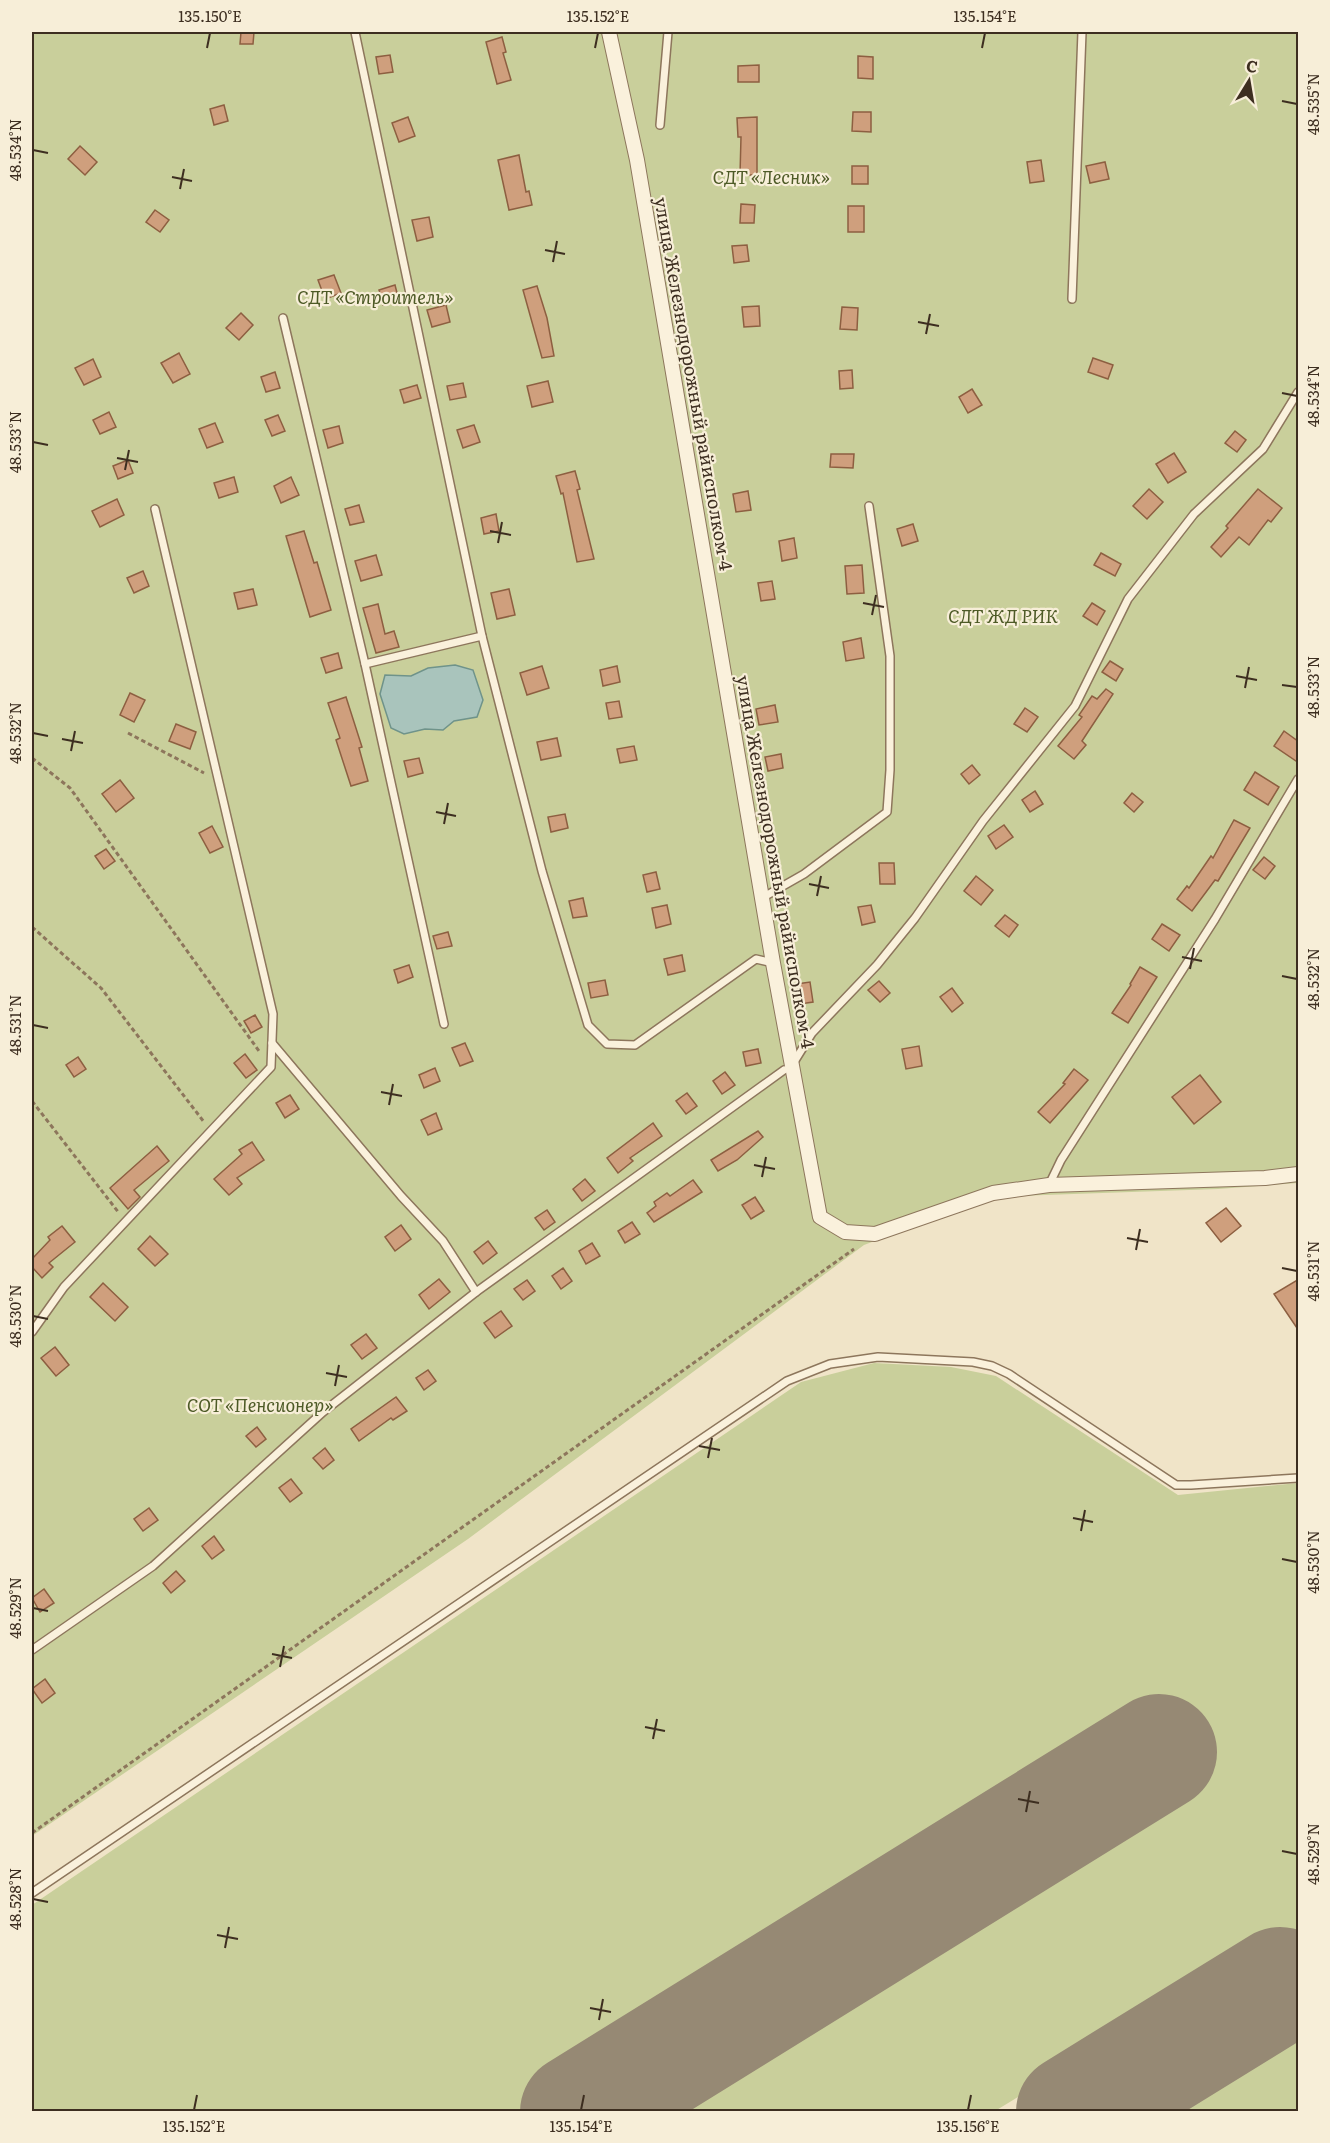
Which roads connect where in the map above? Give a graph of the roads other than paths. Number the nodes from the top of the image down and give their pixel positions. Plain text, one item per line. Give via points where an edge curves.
1 (355, 32) edge
2 (609, 32) edge
3 (668, 32) edge
4 (1082, 32) edge
5 (660, 125) dead end
6 (1072, 298) dead end
7 (283, 318) dead end
8 (1299, 392) edge
9 (869, 506) dead end
10 (155, 509) dead end
11 (482, 636) junction
12 (365, 664) junction
13 (1299, 779) edge
14 (762, 898) junction
15 (773, 963) junction
16 (444, 1024) dead end
17 (272, 1043) junction
18 (788, 1067) junction
19 (1299, 1174) edge
20 (1049, 1185) junction
21 (476, 1293) junction
22 (32, 1332) edge
23 (1299, 1478) edge
24 (32, 1650) edge
25 (32, 1893) edge

1 - 11 lane
2 - 14 street, улица Железнодорожный райисполком-4 via 637,160
3 - 5 lane
4 - 6 lane
7 - 12 lane
8 - 18 lane via 1263,449 1194,514 1128,599 1075,706 983,820 915,918 877,965 812,1033
9 - 14 lane via 890,656 887,812 804,874
10 - 17 lane via 273,1014
11 - 12 lane
11 - 15 lane via 542,871 588,1025 607,1044 634,1045 756,959
12 - 16 lane
13 - 20 lane
14 - 15 street, улица Железнодорожный райисполком-4
15 - 18 street, улица Железнодорожный райисполком-4
17 - 21 lane via 443,1241
17 - 22 lane via 271,1067 64,1287
18 - 20 street, улица Железнодорожный райисполком-4 via 820,1217 846,1232 875,1234 993,1193
18 - 21 lane
19 - 20 street, улица Железнодорожный райисполком-4
21 - 24 lane via 323,1412 153,1566
23 - 25 lane via 1176,1485 992,1366 878,1357 830,1364 787,1381

